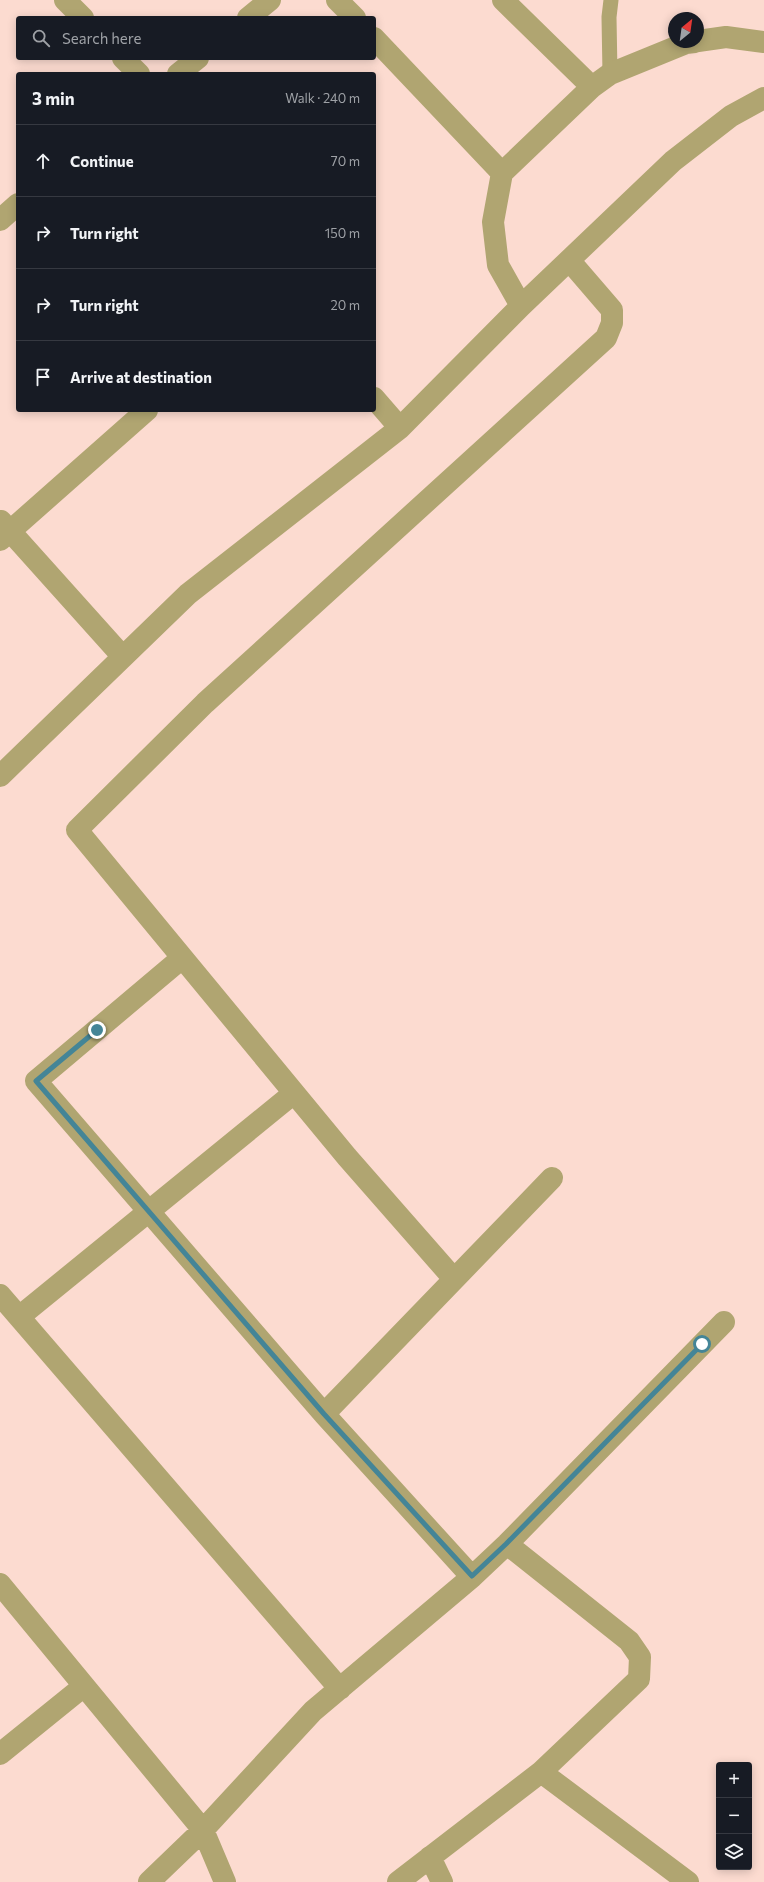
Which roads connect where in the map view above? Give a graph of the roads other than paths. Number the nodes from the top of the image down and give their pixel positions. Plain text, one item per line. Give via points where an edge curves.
1 (65, 0) edge
2 (270, 0) edge
3 (337, 0) edge
4 (503, 0) edge
5 (611, 0) edge
6 (81, 16) edge
7 (250, 16) edge
8 (352, 16) edge
9 (376, 40) edge
10 (704, 40) edge
11 (764, 42) edge
12 (676, 48) edge
13 (125, 60) edge
14 (196, 60) edge
15 (137, 72) edge
16 (180, 72) edge
17 (610, 74) junction
18 (592, 87) junction
19 (764, 98) edge
20 (502, 173) junction
21 (569, 260) junction
22 (520, 306) junction
23 (376, 400) edge
24 (145, 412) edge
25 (400, 428) junction
26 (3, 530) edge
27 (123, 657) junction
28 (0, 776) edge
29 (182, 958) junction
30 (294, 1093) junction
31 (552, 1178) dead end
32 (149, 1212) junction
33 (454, 1279) junction
34 (0, 1294) edge
35 (19, 1317) junction
36 (724, 1322) dead end
37 (324, 1414) junction
38 (506, 1544) junction
39 (472, 1576) junction
40 (0, 1584) edge
41 (84, 1686) junction
42 (340, 1689) junction
43 (0, 1754) edge
44 (541, 1772) junction
45 (203, 1830) junction
46 (430, 1857) junction
47 (149, 1882) edge
48 (225, 1882) edge
49 (398, 1882) edge
50 (442, 1882) edge
51 (688, 1882) edge

1 - 6 street
2 - 7 street
3 - 8 street
4 - 18 street
5 - 17 lane via 608,17
9 - 20 street
10 - 11 street via 726,37
12 - 17 street
13 - 15 street
14 - 16 street
17 - 18 street
18 - 20 street
19 - 21 street via 731,116 673,161
20 - 22 street via 492,222 498,264
21 - 22 street
21 - 29 street via 612,310 612,323 606,338 205,703 77,830
22 - 25 street
23 - 25 street
24 - 26 street
25 - 27 street via 188,594
26 - 27 street
27 - 28 street
29 - 30 street
29 - 32 street via 36,1081
30 - 32 street
30 - 33 street
31 - 33 street
32 - 35 street
32 - 37 street
33 - 37 street
34 - 35 street
35 - 42 street
36 - 38 street
37 - 39 street
38 - 39 street
38 - 44 street via 629,1641 640,1657 639,1679
39 - 42 street
40 - 41 street
41 - 43 street
41 - 45 street
42 - 45 street via 313,1711
44 - 46 street
44 - 51 street
45 - 47 street
45 - 48 street
46 - 49 street
46 - 50 street

